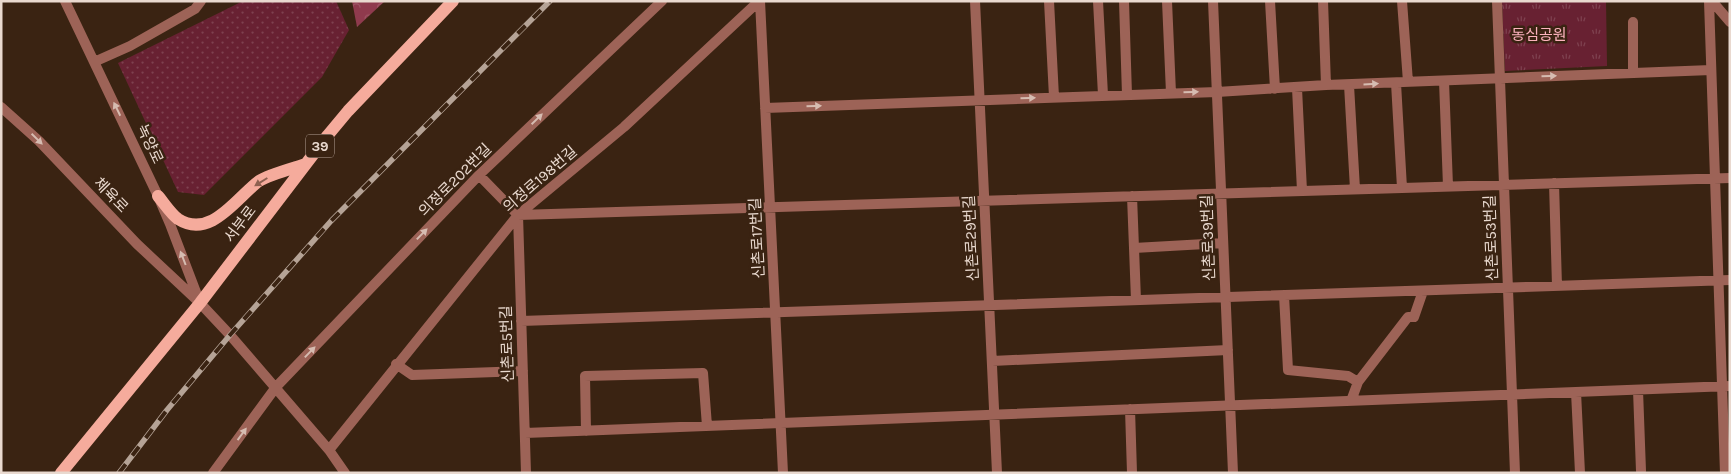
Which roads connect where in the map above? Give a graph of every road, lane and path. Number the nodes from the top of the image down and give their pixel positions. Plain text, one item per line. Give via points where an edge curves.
1 (65, 1) edge
2 (201, 1) edge
3 (453, 1) edge
4 (662, 1) edge
5 (759, 1) edge
6 (975, 1) edge
7 (1049, 1) edge
8 (1098, 1) edge
9 (1124, 1) edge
10 (1167, 1) edge
11 (1213, 1) edge
12 (1270, 1) edge
13 (1323, 1) edge
14 (1402, 1) edge
15 (1497, 1) edge
16 (1710, 1) edge
17 (1633, 22) dead end
18 (1730, 22) edge
19 (94, 62) junction
20 (1711, 70) junction
21 (1633, 73) junction
22 (1500, 78) junction
23 (1444, 81) junction
24 (1408, 82) junction
25 (1396, 83) junction
26 (1326, 85) junction
27 (1349, 85) junction
28 (1297, 88) junction
29 (1275, 89) junction
30 (1217, 92) junction
31 (1171, 93) junction
32 (1127, 94) junction
33 (1103, 96) junction
34 (1054, 97) junction
35 (980, 100) junction
36 (1, 106) edge
37 (765, 108) junction
38 (306, 164) junction
39 (479, 175) junction
40 (1715, 178) junction
41 (1730, 178) edge
42 (1554, 183) junction
43 (1504, 185) junction
44 (1448, 186) junction
45 (1402, 188) junction
46 (1355, 189) junction
47 (1302, 191) junction
48 (1221, 194) junction
49 (158, 196) junction
50 (1132, 196) junction
51 (984, 201) junction
52 (770, 207) junction
53 (518, 215) junction
54 (1223, 243) junction
55 (1134, 248) junction
56 (1730, 280) edge
57 (1718, 281) junction
58 (1557, 286) junction
59 (1508, 288) junction
60 (1423, 291) junction
61 (1284, 295) junction
62 (1225, 298) junction
63 (1136, 300) junction
64 (200, 303) junction
65 (989, 306) junction
66 (776, 312) junction
67 (521, 321) junction
68 (1228, 350) junction
69 (992, 361) junction
70 (396, 364) junction
71 (523, 371) junction
72 (1358, 382) junction
73 (1726, 386) edge
74 (276, 387) junction
75 (1638, 390) junction
76 (1576, 392) junction
77 (1512, 394) junction
78 (1351, 401) junction
79 (1230, 406) junction
80 (1130, 409) junction
81 (994, 415) junction
82 (781, 423) junction
83 (707, 426) junction
84 (586, 431) junction
85 (525, 433) junction
86 (329, 450) junction
87 (1641, 471) dead end
88 (61, 473) edge
89 (213, 473) edge
90 (345, 473) edge
91 (526, 473) edge
92 (784, 473) edge
93 (997, 473) edge
94 (1132, 473) edge
95 (1233, 473) edge
96 (1515, 473) edge
97 (1580, 473) edge
98 (1725, 473) edge

1 - 19 street, 녹양로
2 - 19 street via 195,9 130,46
3 - 38 main road, 서부로 / 39 via 348,111
39 -> 4 street, 의정로202번길
5 - 37 street, 신촌로17번길
5 - 53 street, 의정로198번길 via 624,127
6 - 35 street, 신촌로29번길
7 - 34 street
8 - 33 street
9 - 32 street
10 - 31 street
11 - 30 street, 신촌로39번길
12 - 29 street
13 - 26 street
14 - 24 street
15 - 22 street, 신촌로53번길
16 - 18 street
16 - 20 street
17 - 21 street
49 -> 19 street, 녹양로
20 - 21 street
20 - 40 street
22 -> 21 street
22 - 23 street
22 - 43 street, 신촌로53번길
23 - 24 street
23 - 44 street
24 - 25 street
27 -> 25 street
25 - 45 street
26 - 27 street
26 - 28 street
27 - 46 street
28 - 29 street
28 - 47 street
29 - 30 street
31 -> 30 street
30 - 48 street, 신촌로39번길
31 - 32 street
32 - 33 street
33 - 34 street
35 -> 34 street
37 -> 35 street
35 - 51 street, 신촌로29번길
36 -> 64 street, 체육로
37 - 52 street, 신촌로17번길
38 -> 49 main road via 260,180 225,213 201,224 178,218
38 - 64 main road, 서부로 / 39
39 - 53 street
74 -> 39 street, 의정로202번길
40 - 41 street
40 - 42 street
40 - 57 street
42 - 43 street
42 - 58 street
43 - 44 street
43 - 59 street, 신촌로53번길
44 - 45 street
45 - 46 street
46 - 47 street
47 - 48 street
48 - 50 street
48 - 54 street, 신촌로39번길
64 -> 49 street, 녹양로
50 - 51 street
50 - 55 street
51 - 52 street
51 - 65 street, 신촌로29번길
52 - 53 street
52 - 66 street, 신촌로17번길
53 - 67 street, 신촌로5번길
53 - 70 street, 의정로198번길
54 - 55 street
54 - 62 street, 신촌로39번길
55 - 63 street
56 - 57 street
57 - 58 street
57 - 73 street
58 - 59 street
59 - 60 street
59 - 77 street, 신촌로53번길
60 - 61 street
60 - 72 street via 1414,317 1408,317
61 - 62 street
61 - 72 street via 1288,370 1348,376
62 - 63 street
62 - 68 street, 신촌로39번길
63 - 65 street
64 - 74 street, 체육로
64 - 88 main road, 서부로 / 39
65 - 66 street
65 - 69 street, 신촌로29번길
66 - 67 street
66 - 82 street, 신촌로17번길
67 - 71 street, 신촌로5번길
68 - 69 street
68 - 79 street, 신촌로39번길
69 - 81 street, 신촌로29번길
70 - 71 street via 412,375
70 - 86 street, 의정로198번길
71 - 85 street, 신촌로5번길
72 - 78 street
73 - 75 street
73 - 98 street
74 - 86 street, 체육로
89 -> 74 street, 의정로202번길
75 - 76 street
75 - 87 street
76 - 77 street
76 - 97 street
77 - 78 street
77 - 96 street, 신촌로53번길
78 - 79 street
79 - 80 street
79 - 95 street, 신촌로39번길
80 - 81 street
80 - 94 street
81 - 82 street
81 - 93 street, 신촌로29번길
82 - 83 street
82 - 92 street, 신촌로17번길
83 - 84 street
83 - 84 street via 703,372 585,376
84 - 85 street
85 - 91 street, 신촌로5번길
86 - 90 street, 체육로

